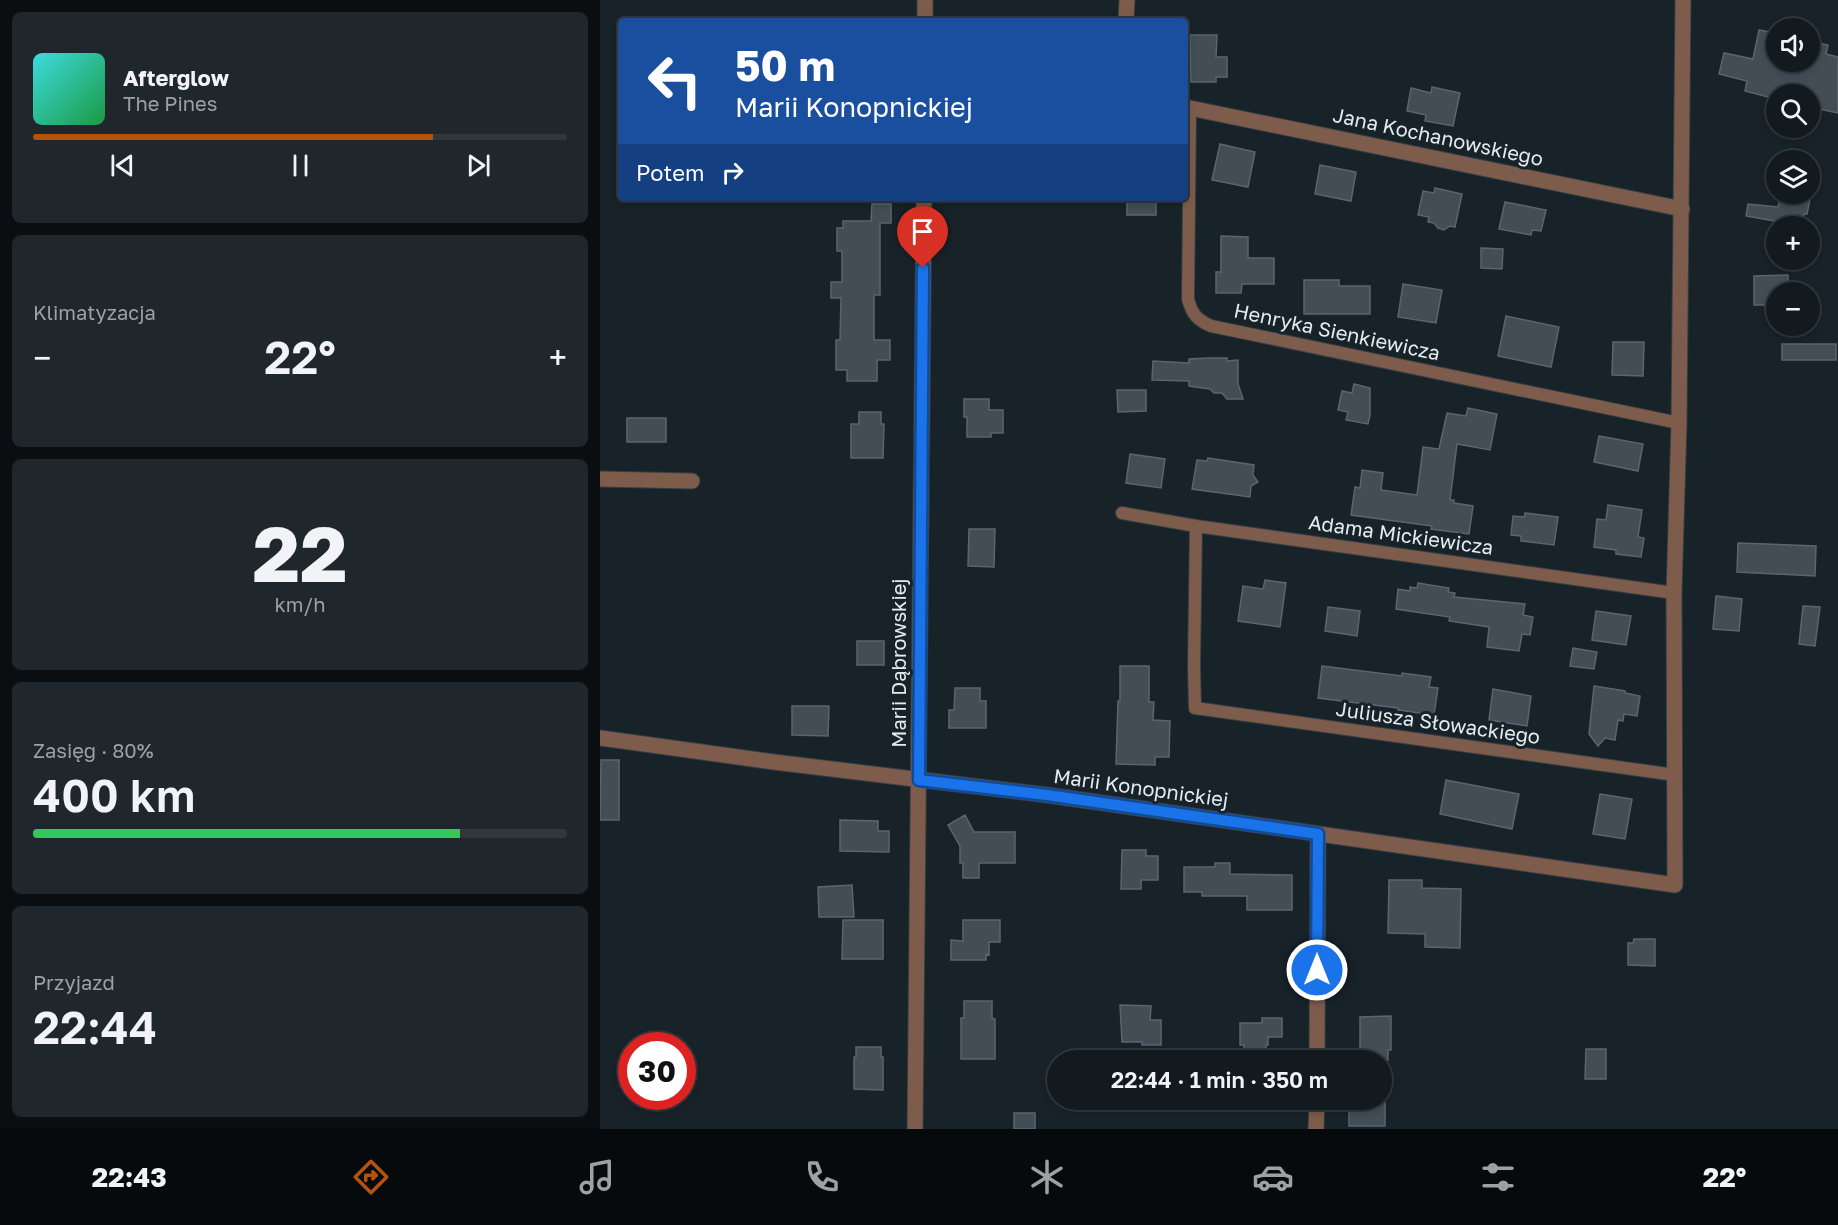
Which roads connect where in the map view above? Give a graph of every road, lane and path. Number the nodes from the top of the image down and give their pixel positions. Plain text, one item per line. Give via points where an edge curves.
1 (925, 0) edge
2 (1126, 0) edge
3 (1683, 0) edge
4 (925, 18) edge
5 (1126, 18) edge
6 (1188, 108) edge
7 (924, 201) edge
8 (1187, 201) edge
9 (1682, 208) junction
10 (1679, 423) junction
11 (600, 479) edge
12 (692, 481) dead end
13 (1122, 513) dead end
14 (1196, 526) junction
15 (1674, 593) junction
16 (600, 738) edge
17 (1676, 774) junction
18 (919, 780) junction
19 (1318, 834) junction
20 (1317, 1050) edge
21 (1317, 1110) edge
22 (915, 1129) edge
23 (1316, 1129) edge

1 - 4 street
2 - 5 street
3 - 9 street
6 - 9 street, Jana Kochanowskiego
7 - 18 street, Marii Dąbrowskiej
8 - 10 lane, Henryka Sienkiewicza via 1188,299 1191,311 1211,326
9 - 10 street
10 - 15 street
11 - 12 street
13 - 14 lane, Adama Mickiewicza
14 - 15 lane, Adama Mickiewicza
14 - 17 lane, Juliusza Słowackiego via 1195,708
15 - 17 street
16 - 18 street, Marii Konopnickiej
17 - 19 street, Marii Konopnickiej via 1675,885
18 - 19 street, Marii Konopnickiej
18 - 22 street, Marii Dąbrowskiej
19 - 20 street
21 - 23 street

